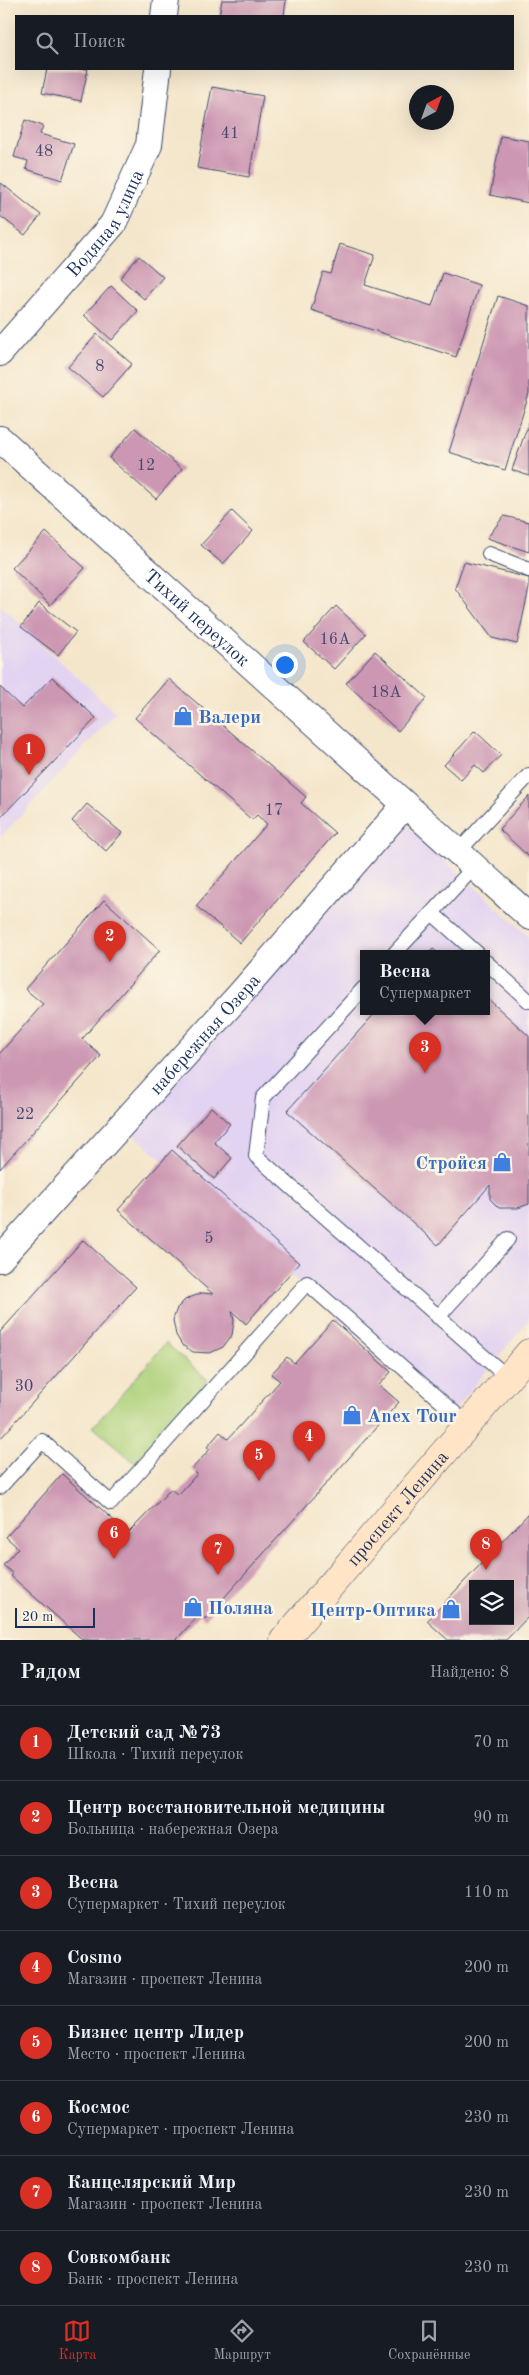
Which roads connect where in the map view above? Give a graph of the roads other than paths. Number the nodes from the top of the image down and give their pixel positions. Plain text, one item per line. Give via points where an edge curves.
1 (166, 0) edge
2 (164, 15) edge
3 (158, 70) edge
4 (0, 353) edge
5 (0, 439) edge
6 (490, 554) dead end
7 (529, 570) edge
8 (529, 775) edge
9 (405, 804) junction
10 (466, 859) junction
11 (432, 913) junction
12 (529, 916) edge
13 (398, 950) edge
14 (474, 950) edge
15 (490, 966) edge
16 (360, 992) edge
17 (529, 1001) edge
18 (508, 1239) dead end
19 (0, 1260) edge
20 (438, 1317) junction
21 (529, 1353) edge
22 (507, 1377) junction
23 (467, 1424) junction
24 (0, 1488) edge
25 (284, 1640) edge

1 - 2 street
3 - 4 street, Водяная улица via 148,144 113,224
5 - 9 street, Тихий переулок
6 - 7 lane
8 - 10 lane
9 - 10 street, Тихий переулок
9 - 19 street, набережная Озера via 243,992
10 - 11 lane
10 - 12 street, Тихий переулок
11 - 13 lane
11 - 14 lane
15 - 17 lane
16 - 20 lane via 263,1098 256,1156
18 - 20 lane
20 - 22 lane
21 - 22 main road, проспект Ленина
22 - 23 main road, проспект Ленина
23 - 24 lane via 306,1283 111,1503 42,1441
23 - 25 main road, проспект Ленина

